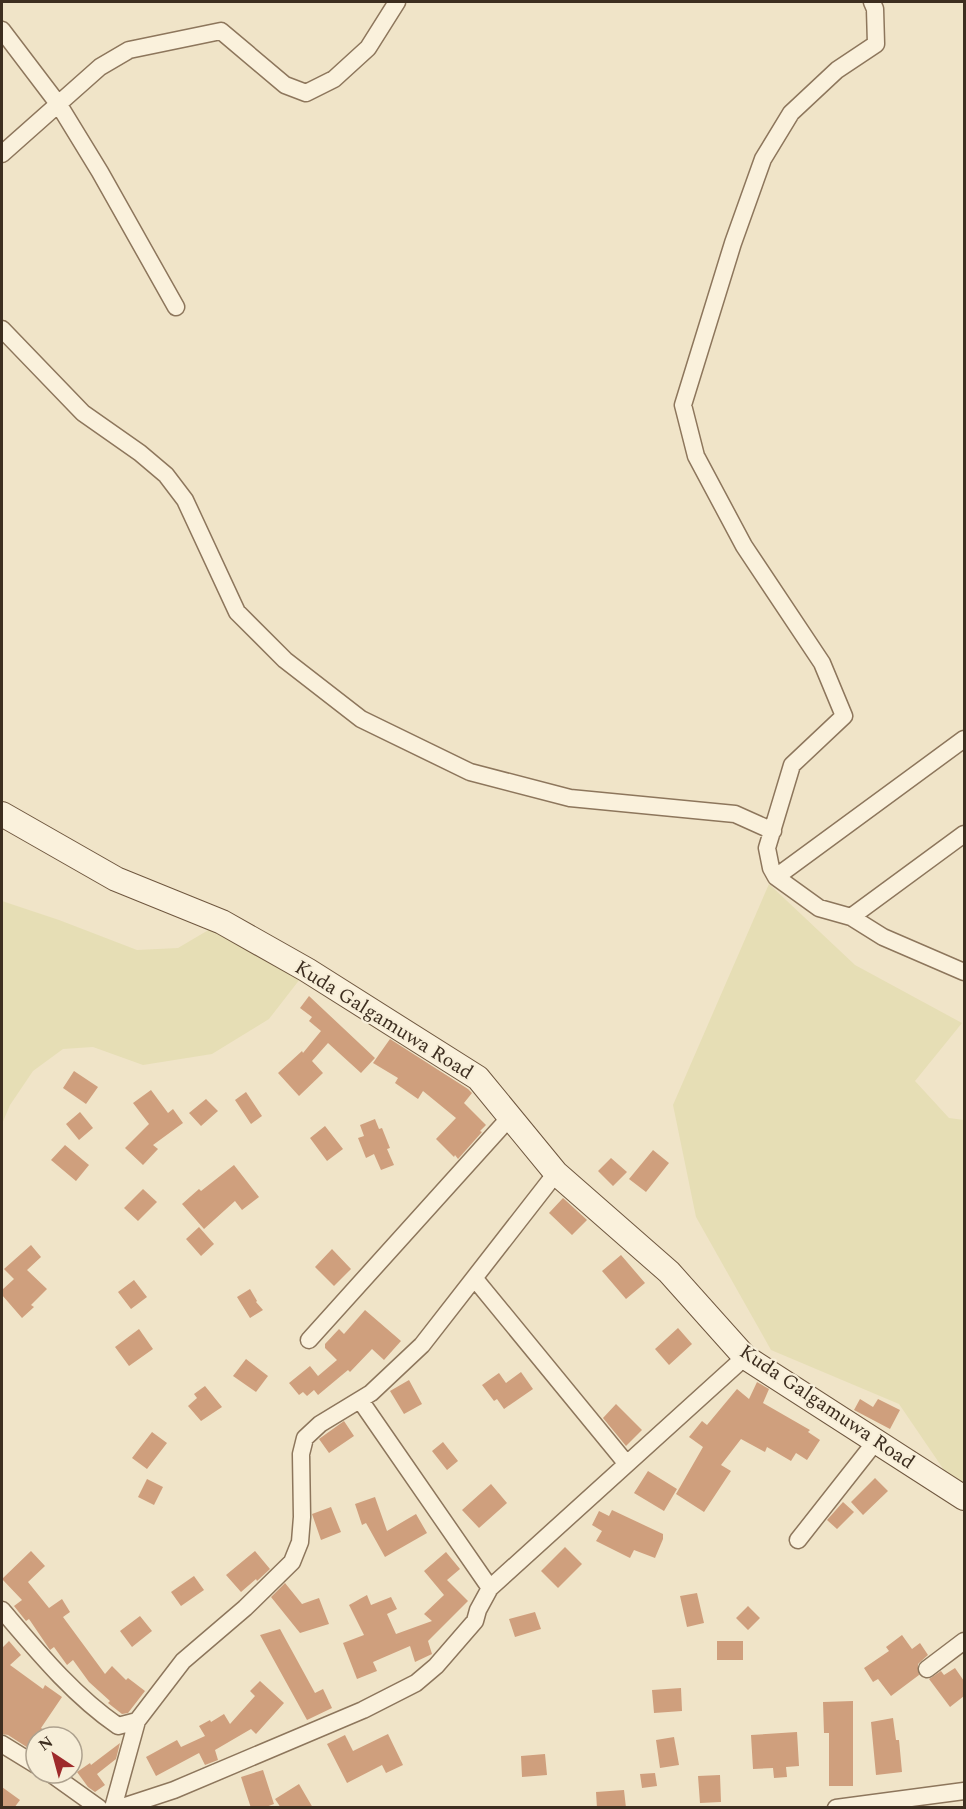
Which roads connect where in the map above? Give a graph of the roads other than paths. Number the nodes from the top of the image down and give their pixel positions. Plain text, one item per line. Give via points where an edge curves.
1 (397, 2) edge
2 (872, 2) edge
3 (2, 30) edge
4 (59, 105) junction
5 (2, 154) edge
6 (176, 307) dead end
7 (2, 329) edge
8 (964, 739) edge
9 (2, 814) edge
10 (773, 831) junction
11 (964, 834) edge
12 (776, 877) junction
13 (850, 916) junction
14 (964, 972) edge
15 (510, 1117) junction
16 (556, 1173) junction
17 (475, 1279) junction
18 (309, 1340) dead end
19 (745, 1357) junction
20 (360, 1400) junction
21 (876, 1441) junction
22 (626, 1463) junction
23 (964, 1498) edge
24 (798, 1540) dead end
25 (490, 1588) junction
26 (2, 1610) edge
27 (964, 1641) edge
28 (927, 1669) dead end
29 (137, 1721) junction
30 (2, 1744) edge
31 (24, 1758) edge
32 (67, 1785) edge
33 (964, 1791) edge
34 (99, 1808) edge
35 (113, 1808) edge
36 (119, 1808) edge
37 (836, 1808) edge

1 - 4 street via 368,48 334,80 306,93 285,85 221,31 129,50 100,67
2 - 10 street via 876,44 837,70 791,113 763,159 682,405 696,456 744,546 822,663 844,716 792,765
3 - 4 street
4 - 5 street
4 - 6 street
7 - 10 street via 83,413 166,475 185,500 237,612 285,660 361,719 470,772 570,798 735,814
8 - 12 street
9 - 15 street, Kuda Galgamuwa Road via 116,879 222,922 307,970 478,1078
10 - 12 street via 767,848
11 - 13 street
12 - 13 street via 819,908
13 - 14 street via 883,937
15 - 16 street, Kuda Galgamuwa Road
15 - 18 street
16 - 17 street
16 - 19 street, Kuda Galgamuwa Road via 669,1272
17 - 20 street via 422,1346
17 - 22 street
19 - 21 street, Kuda Galgamuwa Road
19 - 22 street
20 - 25 street
20 - 29 street via 305,1438 301,1454 300,1542 292,1562 183,1660
21 - 23 street, Kuda Galgamuwa Road
21 - 24 street
22 - 25 street
25 - 36 street via 475,1621 436,1666 408,1688 174,1790
26 - 29 street via 40,1656 96,1711 118,1726
27 - 28 street
29 - 35 street
30 - 31 street
32 - 34 street
33 - 37 street

